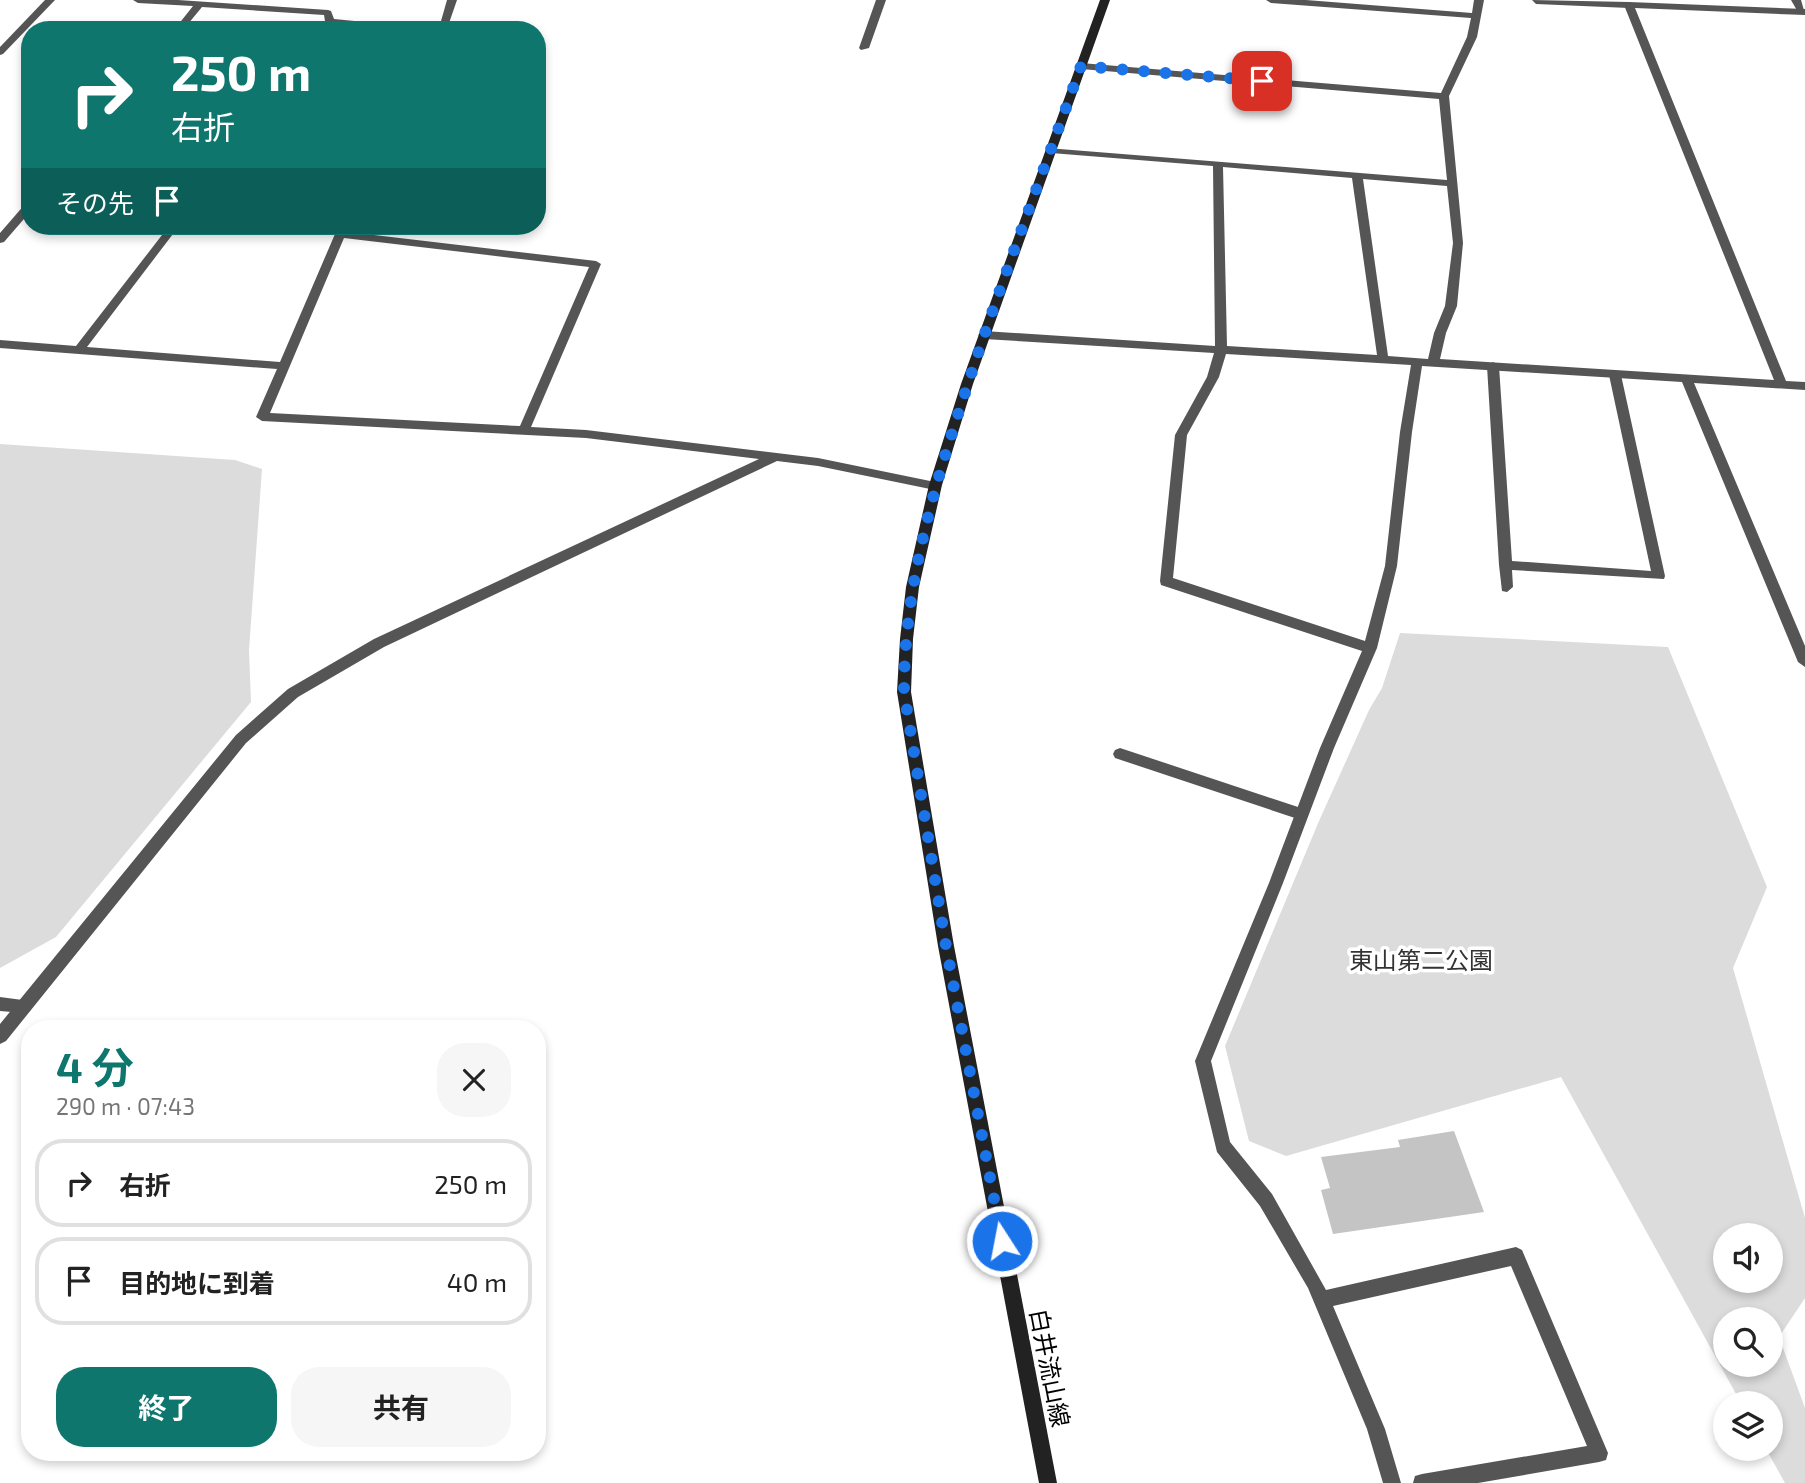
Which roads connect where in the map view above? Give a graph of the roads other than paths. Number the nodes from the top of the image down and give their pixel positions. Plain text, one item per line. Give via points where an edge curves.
1 (50, 0) edge
2 (138, 0) edge
3 (318, 0) edge
4 (452, 0) edge
5 (881, 0) edge
6 (1105, 0) edge
7 (1271, 0) edge
8 (1479, 0) edge
9 (1796, 0) edge
10 (1536, 1) edge
11 (200, 4) junction
12 (1629, 5) junction
13 (311, 12) junction
14 (1804, 12) edge
15 (1476, 16) junction
16 (30, 21) edge
17 (186, 21) edge
18 (327, 21) edge
19 (447, 21) edge
20 (21, 30) edge
21 (864, 48) dead end
22 (0, 52) edge
23 (1081, 66) junction
24 (1444, 96) junction
25 (1051, 150) junction
26 (1218, 164) junction
27 (1357, 175) junction
28 (1451, 183) junction
29 (21, 216) edge
30 (167, 235) edge
31 (340, 235) edge
32 (349, 235) edge
33 (0, 240) edge
34 (984, 335) junction
35 (0, 344) edge
36 (79, 350) junction
37 (1221, 350) junction
38 (1383, 360) junction
39 (1425, 362) junction
40 (283, 366) junction
41 (1493, 366) junction
42 (1615, 375) junction
43 (1687, 380) junction
44 (1782, 385) junction
45 (1805, 386) edge
46 (524, 430) junction
47 (776, 456) junction
48 (935, 486) junction
49 (1505, 565) junction
50 (1507, 587) dead end
51 (1370, 648) junction
52 (1805, 662) edge
53 (1120, 754) dead end
54 (1301, 814) junction
55 (0, 1004) edge
56 (24, 1006) junction
57 (0, 1036) edge
58 (1321, 1300) junction
59 (1048, 1483) edge
60 (1392, 1483) edge
61 (1422, 1483) edge

1 - 16 street
2 - 11 street
3 - 13 street
4 - 19 street
5 - 21 street
6 - 23 main road, 白井流山線
7 - 15 street
8 - 15 street
9 - 14 street
10 - 12 street
11 - 13 street
11 - 17 street
12 - 14 street
12 - 44 street
13 - 18 street via 328,13
15 - 24 street via 1472,37
20 - 22 street
23 - 24 street
23 - 25 main road, 白井流山線
24 - 28 street
25 - 26 street
25 - 34 main road, 白井流山線
26 - 27 street
26 - 37 street
27 - 28 street
27 - 38 street
28 - 39 street via 1458,243 1451,306
29 - 33 street
30 - 36 street
31 - 40 street
32 - 46 street via 596,264
34 - 37 street
34 - 48 main road, 白井流山線
35 - 36 street
36 - 40 street
37 - 38 street
37 - 51 street via 1213,377 1181,435 1166,581
38 - 39 street
39 - 41 street
39 - 51 street via 1406,432 1391,566
40 - 46 street via 262,417
41 - 42 street
41 - 49 street
42 - 43 street
42 - 49 street via 1659,576
43 - 44 street
43 - 52 street
44 - 45 street
46 - 47 street
47 - 48 street
47 - 56 street via 379,643 293,693 241,739
48 - 59 main road, 白井流山線 via 920,544 904,692 946,946
49 - 50 street
51 - 54 street
53 - 54 street
54 - 58 street via 1203,1061 1223,1146 1266,1200
55 - 56 street
56 - 57 street
58 - 60 street via 1376,1429
58 - 61 street via 1516,1256 1599,1453

